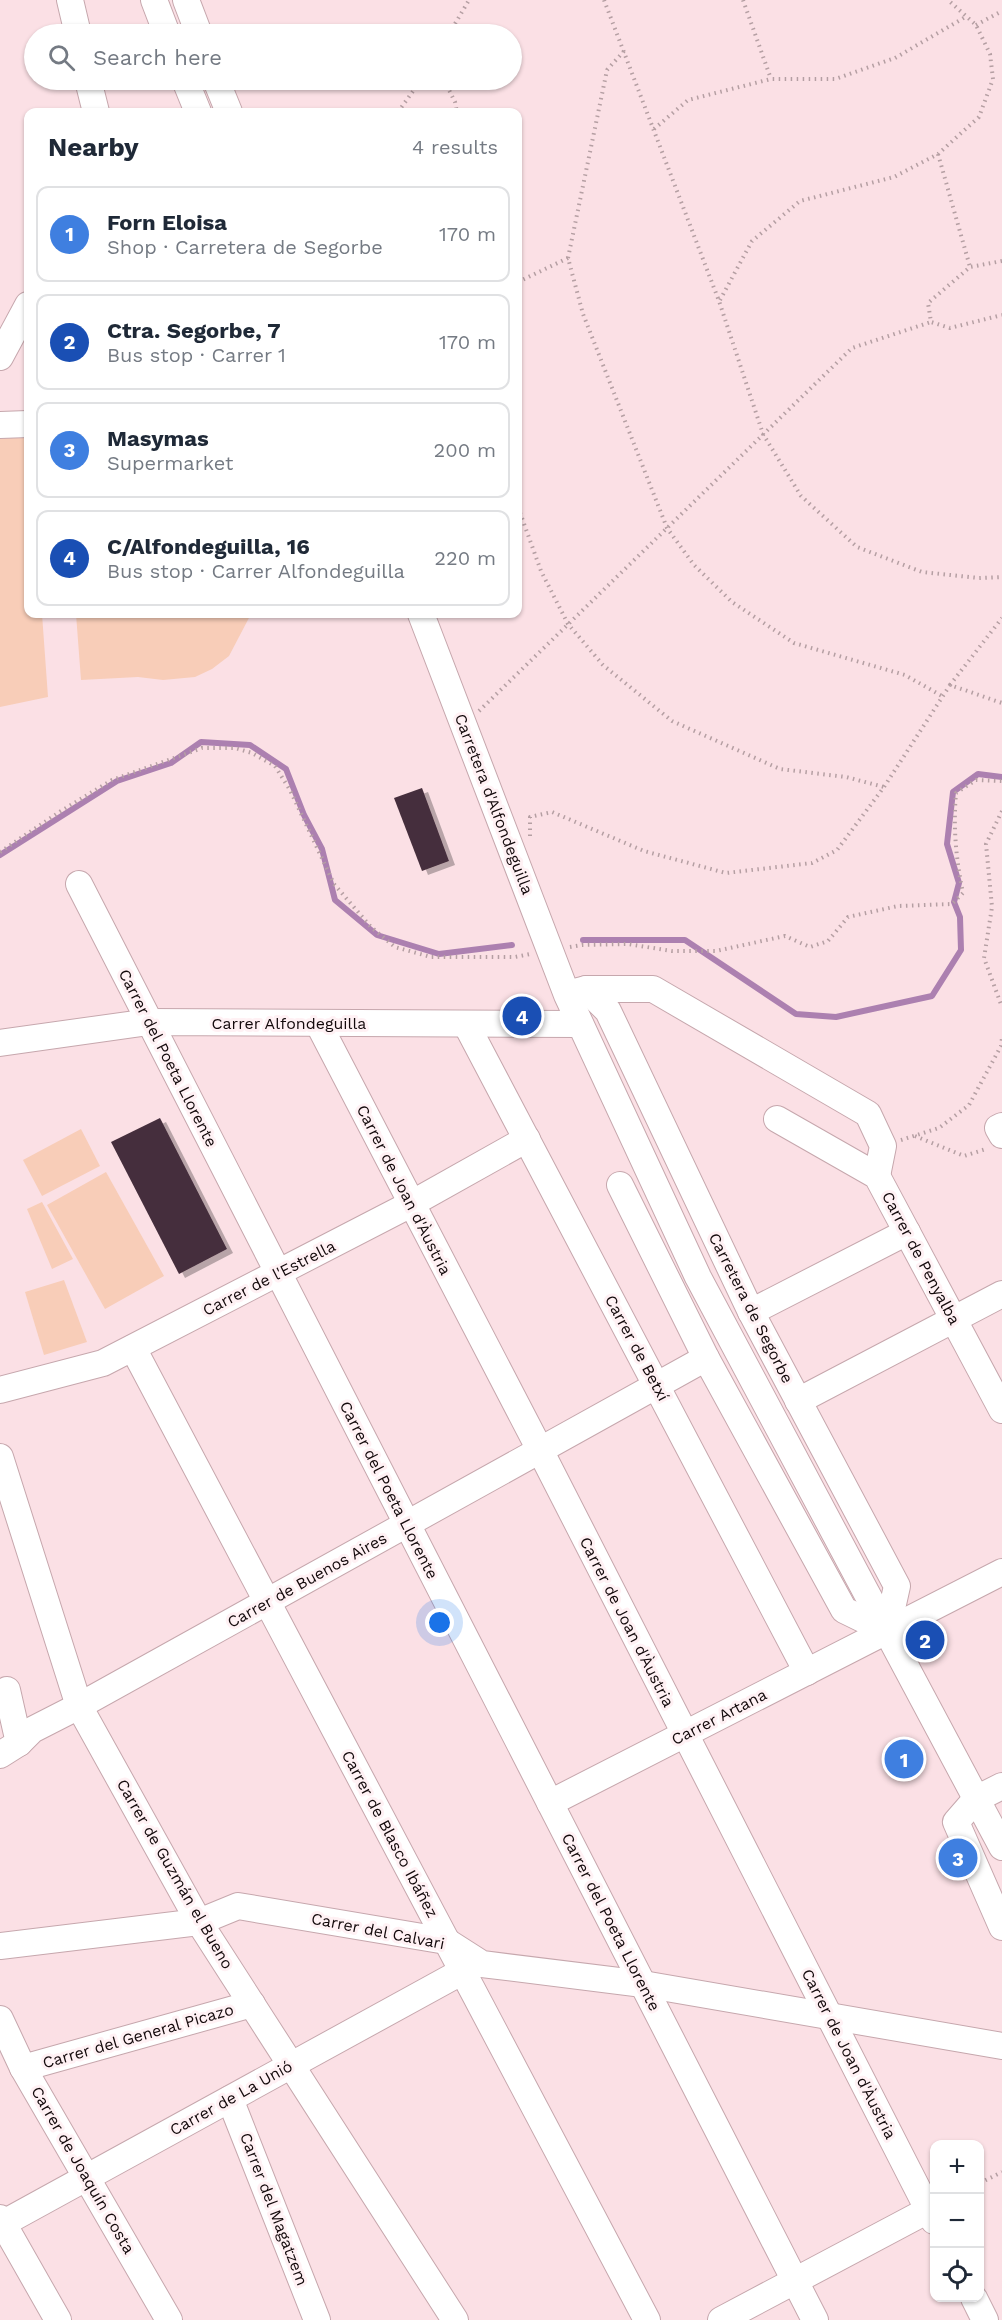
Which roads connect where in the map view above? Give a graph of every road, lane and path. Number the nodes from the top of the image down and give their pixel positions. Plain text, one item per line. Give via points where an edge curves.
1 (70, 0) edge
2 (154, 0) edge
3 (186, 0) edge
4 (469, 0) edge
5 (604, 0) edge
6 (743, 0) edge
7 (948, 0) edge
8 (1002, 10) edge
9 (967, 16) junction
10 (76, 24) edge
11 (163, 24) edge
12 (195, 24) edge
13 (455, 24) edge
14 (976, 25) junction
15 (624, 51) junction
16 (771, 79) junction
17 (90, 90) edge
18 (189, 90) edge
19 (220, 90) edge
20 (413, 90) edge
21 (449, 90) edge
22 (95, 108) edge
23 (196, 108) edge
24 (227, 108) edge
25 (401, 108) edge
26 (456, 108) edge
27 (654, 129) junction
28 (938, 154) junction
29 (568, 258) junction
30 (1002, 261) edge
31 (970, 267) junction
32 (522, 280) edge
33 (719, 301) junction
34 (24, 312) edge
35 (1002, 315) edge
36 (931, 321) junction
37 (0, 357) edge
38 (24, 424) edge
39 (0, 425) edge
40 (763, 435) junction
41 (522, 518) edge
42 (667, 528) junction
43 (1002, 577) edge
44 (423, 618) edge
45 (1002, 618) edge
46 (568, 624) junction
47 (951, 685) junction
48 (942, 696) junction
49 (1002, 703) edge
50 (464, 726) junction
51 (884, 787) junction
52 (1002, 811) edge
53 (530, 841) dead end
54 (79, 884) dead end
55 (577, 992) junction
56 (1002, 1007) edge
57 (150, 1022) junction
58 (318, 1023) junction
59 (466, 1024) junction
60 (580, 1024) junction
61 (1002, 1038) edge
62 (0, 1043) edge
63 (777, 1119) dead end
64 (999, 1133) edge
65 (915, 1136) junction
66 (527, 1139) junction
67 (883, 1146) junction
68 (877, 1176) junction
69 (620, 1185) dead end
70 (411, 1204) junction
71 (907, 1232) junction
72 (278, 1273) junction
73 (1002, 1294) edge
74 (751, 1312) junction
75 (954, 1319) junction
76 (133, 1348) junction
77 (706, 1358) junction
78 (657, 1385) junction
79 (0, 1390) edge
80 (798, 1401) junction
81 (1002, 1410) edge
82 (540, 1450) junction
83 (0, 1457) edge
84 (407, 1524) junction
85 (1002, 1572) edge
86 (267, 1602) junction
87 (887, 1631) junction
88 (807, 1672) junction
89 (7, 1690) dead end
90 (79, 1706) junction
91 (684, 1735) junction
92 (6, 1749) edge
93 (1002, 1786) edge
94 (976, 1799) junction
95 (550, 1803) junction
96 (1002, 1846) edge
97 (199, 1922) junction
98 (1002, 1927) edge
99 (446, 1941) junction
100 (0, 1946) edge
101 (463, 1971) junction
102 (643, 1984) junction
103 (252, 2004) junction
104 (829, 2016) junction
105 (0, 2019) edge
106 (1002, 2046) edge
107 (291, 2066) junction
108 (23, 2068) junction
109 (230, 2099) junction
110 (1002, 2172) edge
111 (87, 2177) junction
112 (984, 2181) edge
113 (930, 2207) edge
114 (930, 2214) edge
115 (1, 2222) edge
116 (795, 2281) junction
117 (976, 2302) edge
118 (58, 2320) edge
119 (169, 2320) edge
120 (317, 2320) edge
121 (455, 2320) edge
122 (647, 2320) edge
123 (721, 2320) edge
124 (815, 2320) edge
125 (985, 2320) edge

1 - 10 street
2 - 11 street
3 - 12 street
4 - 13 path
5 - 15 path
6 - 16 path
7 - 9 path
8 - 14 path
9 - 14 path
9 - 16 path via 895,58 835,79
14 - 28 path via 990,54 993,80 979,117
15 - 27 path
15 - 29 path via 607,70
16 - 27 path via 688,100
17 - 22 street
18 - 23 street
19 - 24 street
20 - 25 path
21 - 26 path
27 - 33 path
28 - 31 path
28 - 33 path via 894,177 800,201 752,241
29 - 32 path
29 - 42 path via 584,314
30 - 31 path
31 - 36 path via 928,303
33 - 40 path
34 - 37 street
35 - 36 path via 950,328
36 - 40 path via 852,348
38 - 39 street
40 - 42 path
40 - 43 path via 801,496 857,547 922,572
41 - 46 path via 541,571
42 - 46 path
42 - 48 path via 694,565 732,602 794,643 905,675
44 - 50 street, Carretera d'Alfondeguilla
45 - 47 path
46 - 50 path
46 - 51 path via 603,665 672,721 780,769 846,777
47 - 48 path
47 - 49 path
48 - 51 path
50 - 55 street, Carretera d'Alfondeguilla
51 - 53 path via 837,850 812,863 726,873 644,851 552,812 530,817
52 - 56 path via 986,844 992,907 984,958
54 - 57 street, Carrer del Poeta Llorente
55 - 60 street, Carretera de Segorbe
55 - 67 street via 653,989 868,1114
55 - 74 street, Carretera de Segorbe via 608,1011
57 - 58 street, Carrer Alfondeguilla
57 - 62 street, Carrer Alfondeguilla
57 - 72 street, Carrer del Poeta Llorente
58 - 59 street, Carrer Alfondeguilla
58 - 70 street, Carrer de Joan d'Àustria
59 - 60 street, Carrer Alfondeguilla
59 - 66 street, Carrer de Betxí
60 - 87 street, Carretera de Segorbe via 698,1277
61 - 65 path via 969,1105 939,1128
63 - 68 street, Carrer de Penyalba
64 - 65 path via 986,1150 964,1156
65 - 67 path
66 - 70 street, Carrer de l'Estrella
66 - 78 street, Carrer de Betxí
67 - 68 street
68 - 71 street, Carrer de Penyalba
69 - 77 street
70 - 72 street, Carrer de l'Estrella
70 - 82 street, Carrer de Joan d'Àustria
71 - 74 street
71 - 75 street, Carrer de Penyalba
72 - 76 street, Carrer de l'Estrella
72 - 84 street, Carrer del Poeta Llorente
73 - 75 street
74 - 80 street, Carretera de Segorbe
75 - 80 street
75 - 81 street, Carrer de Penyalba
76 - 79 street, Carrer de l'Estrella via 103,1363
76 - 86 street, Carrer de Blasco Ibáñez
77 - 78 street, Carrer de Buenos Aires
77 - 87 street via 844,1610
78 - 82 street, Carrer de Buenos Aires
78 - 88 street, Carrer de Betxí
80 - 87 street, Carretera de Segorbe via 897,1586
82 - 84 street, Carrer de Buenos Aires
82 - 91 street, Carrer de Joan d'Àustria
83 - 90 street, Carrer de Guzmán el Bueno
84 - 86 street, Carrer de Buenos Aires
84 - 95 street, Carrer del Poeta Llorente
85 - 87 street, Carrer Artana
86 - 90 street, Carrer de Buenos Aires
86 - 99 street, Carrer de Blasco Ibáñez
87 - 88 street, Carrer Artana
87 - 94 street, Carretera de Segorbe
88 - 91 street, Carrer Artana
89 - 92 street, Carrer de Buenos Aires
90 - 92 street, Carrer de Buenos Aires via 32,1730
90 - 97 street, Carrer de Guzmán el Bueno
91 - 95 street, Carrer Artana
91 - 104 street, Carrer de Joan d'Àustria
93 - 94 street
94 - 96 street, Carretera de Segorbe
94 - 98 street via 956,1822
95 - 102 street, Carrer del Poeta Llorente
97 - 99 street, Carrer del Calvari via 238,1906
97 - 100 street, Carrer del Calvari
97 - 103 street, Carrer de Guzmán el Bueno
99 - 101 street, Carrer de Blasco Ibáñez
99 - 102 street, Carrer del Calvari via 482,1964
101 - 107 street, Carrer de La Unió
101 - 122 street, Carrer de Blasco Ibáñez
102 - 104 street, Carrer del Calvari
102 - 116 street, Carrer del Poeta Llorente
103 - 107 street, Carrer de Guzmán el Bueno
103 - 108 street, Carrer del General Picazo
104 - 106 street, Carrer del Calvari
104 - 113 street, Carrer de Joan d'Àustria
105 - 108 street, Carrer de Joaquín Costa
107 - 109 street, Carrer de La Unió
107 - 121 street, Carrer de Guzmán el Bueno
108 - 111 street, Carrer de Joaquín Costa
109 - 111 street, Carrer de La Unió
109 - 120 street, Carrer del Magatzem
110 - 112 path
111 - 115 street, Carrer de La Unió
111 - 119 street, Carrer de Joaquín Costa
114 - 116 street
115 - 118 street
116 - 123 street
116 - 124 street, Carrer del Poeta Llorente
117 - 125 street

